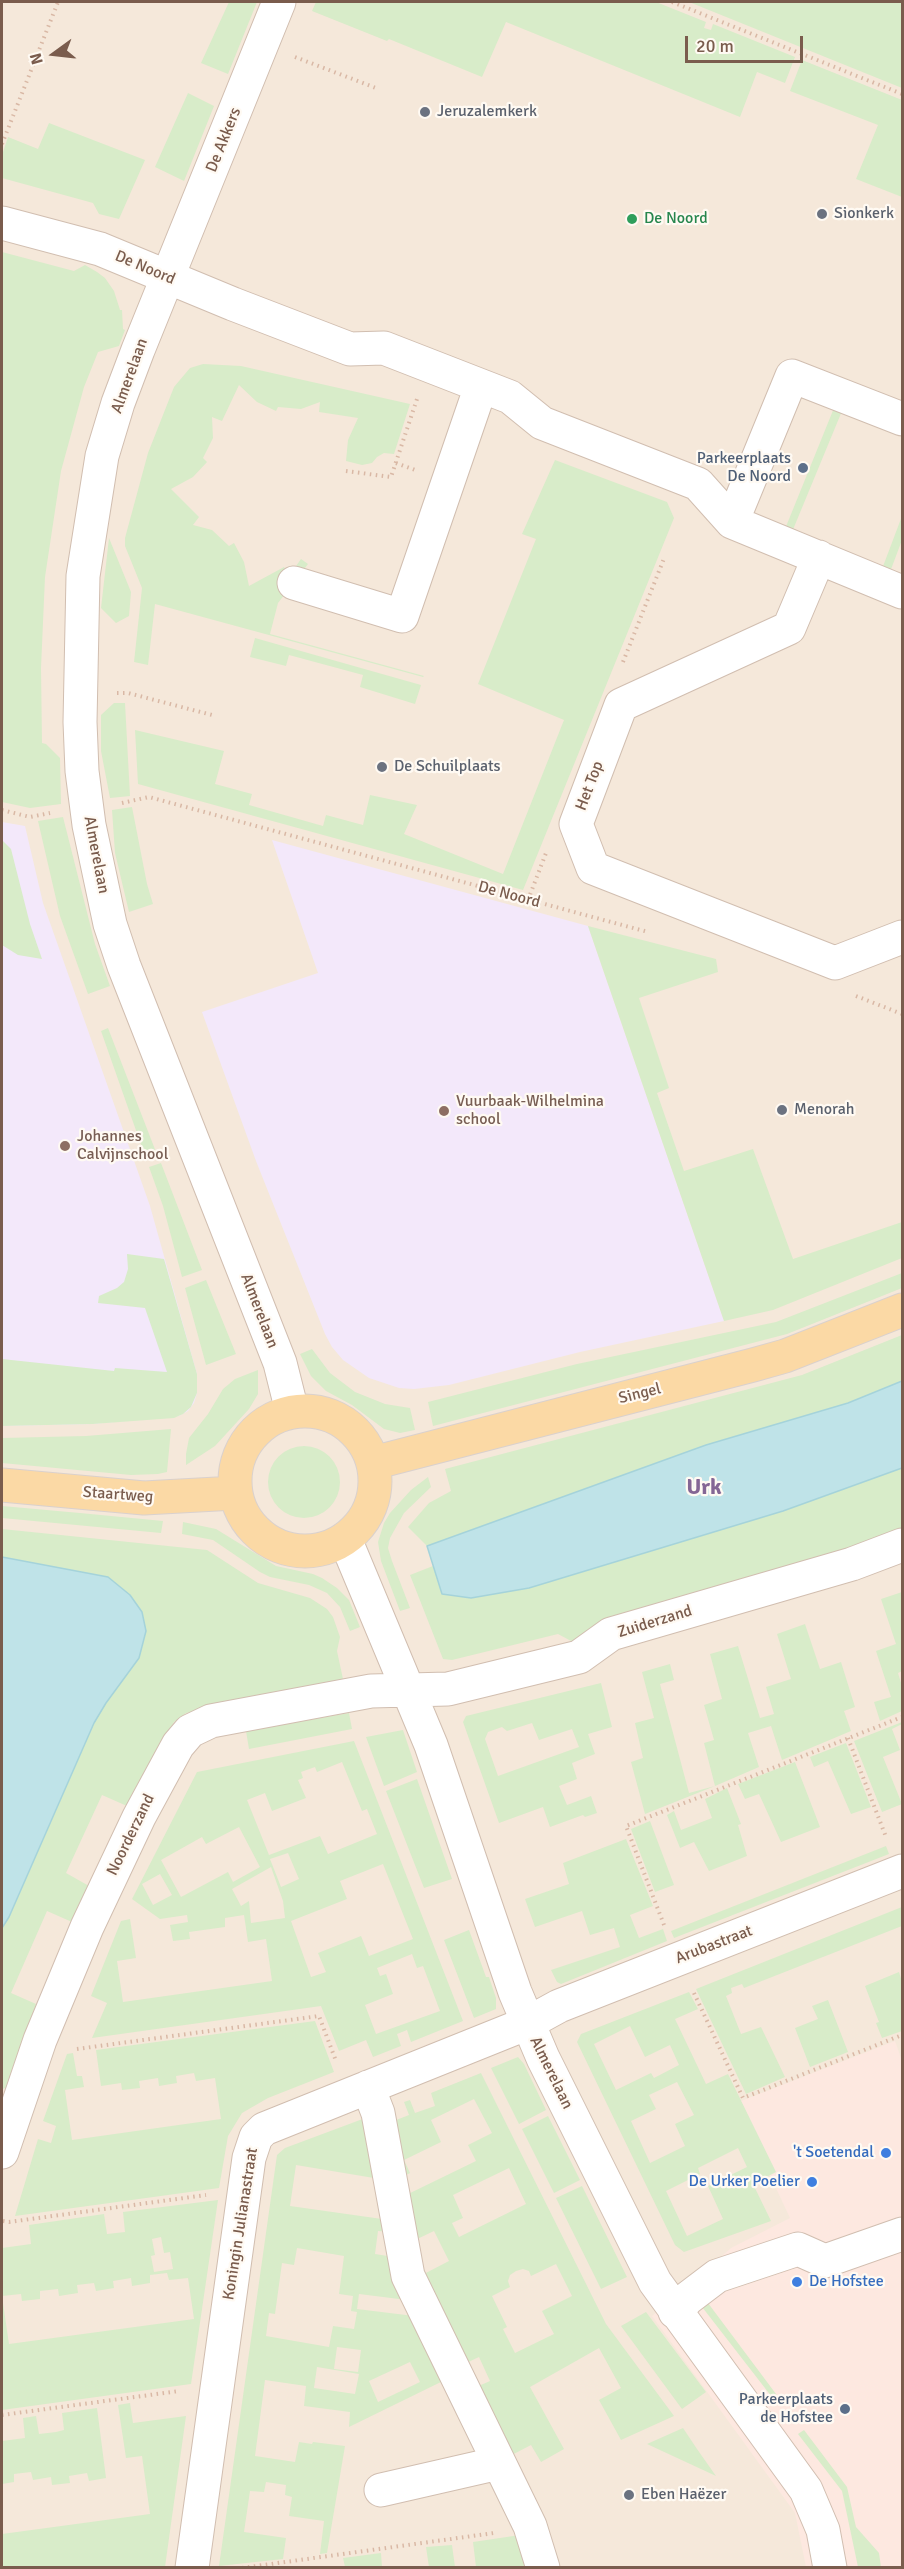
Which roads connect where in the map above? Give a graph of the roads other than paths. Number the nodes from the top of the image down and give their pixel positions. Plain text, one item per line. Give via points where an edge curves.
1 (279, 2) edge
2 (2, 223) edge
3 (168, 278) junction
4 (481, 386) junction
5 (903, 419) edge
6 (732, 522) junction
7 (819, 557) junction
8 (294, 583) dead end
9 (903, 592) edge
10 (903, 937) edge
11 (903, 1310) edge
12 (292, 1411) junction
13 (373, 1463) junction
14 (2, 1485) edge
15 (235, 1492) junction
16 (345, 1539) junction
17 (903, 1545) edge
18 (408, 1690) junction
19 (896, 1859) edge
20 (528, 2024) junction
21 (368, 2087) junction
22 (2, 2152) edge
23 (903, 2234) edge
24 (675, 2312) junction
25 (499, 2463) junction
26 (381, 2490) dead end
27 (192, 2568) edge
28 (543, 2568) edge
29 (830, 2568) edge

1 - 3 street, De Akkers
2 - 3 street, De Noord via 100,249
3 - 4 street, De Noord via 350,349 384,348
3 - 12 street, Almerelaan via 118,403 102,456 83,576 80,692 84,790 95,859 124,966 280,1363
4 - 6 street, De Noord via 510,397 542,423 698,484
4 - 8 street via 402,616
5 - 6 street via 792,376
6 - 7 street, De Noord
7 - 9 street, De Noord
7 - 10 street, Het Top via 789,628 621,705 576,824 593,868 835,963
11 - 13 main road, Singel via 785,1356
12 - 13 main road via 323,1413 348,1425 363,1441
12 - 15 main road via 274,1417 245,1444 234,1479
13 - 16 main road via 376,1478 370,1507
14 - 15 main road, Staartweg via 144,1498
15 - 16 main road via 244,1517 255,1531 286,1550 328,1548
16 - 18 street, Almerelaan
17 - 18 street, Zuiderzand via 852,1564 611,1634 579,1657 448,1689
18 - 20 street, Almerelaan via 431,1745
18 - 22 street, Noorderzand via 371,1691 217,1720 183,1738 139,1816 87,1927 40,2040
19 - 20 street, Arubastraat via 559,2006
20 - 21 street, Koningin Julianastraat
20 - 24 street, Almerelaan via 655,2282
21 - 25 street via 378,2113 408,2276
21 - 27 street, Koningin Julianastraat via 274,2124 256,2137 252,2146
23 - 24 street via 825,2261 798,2248 717,2276
24 - 29 street, Almerelaan via 806,2490 823,2530
25 - 26 street
25 - 28 street via 530,2526

